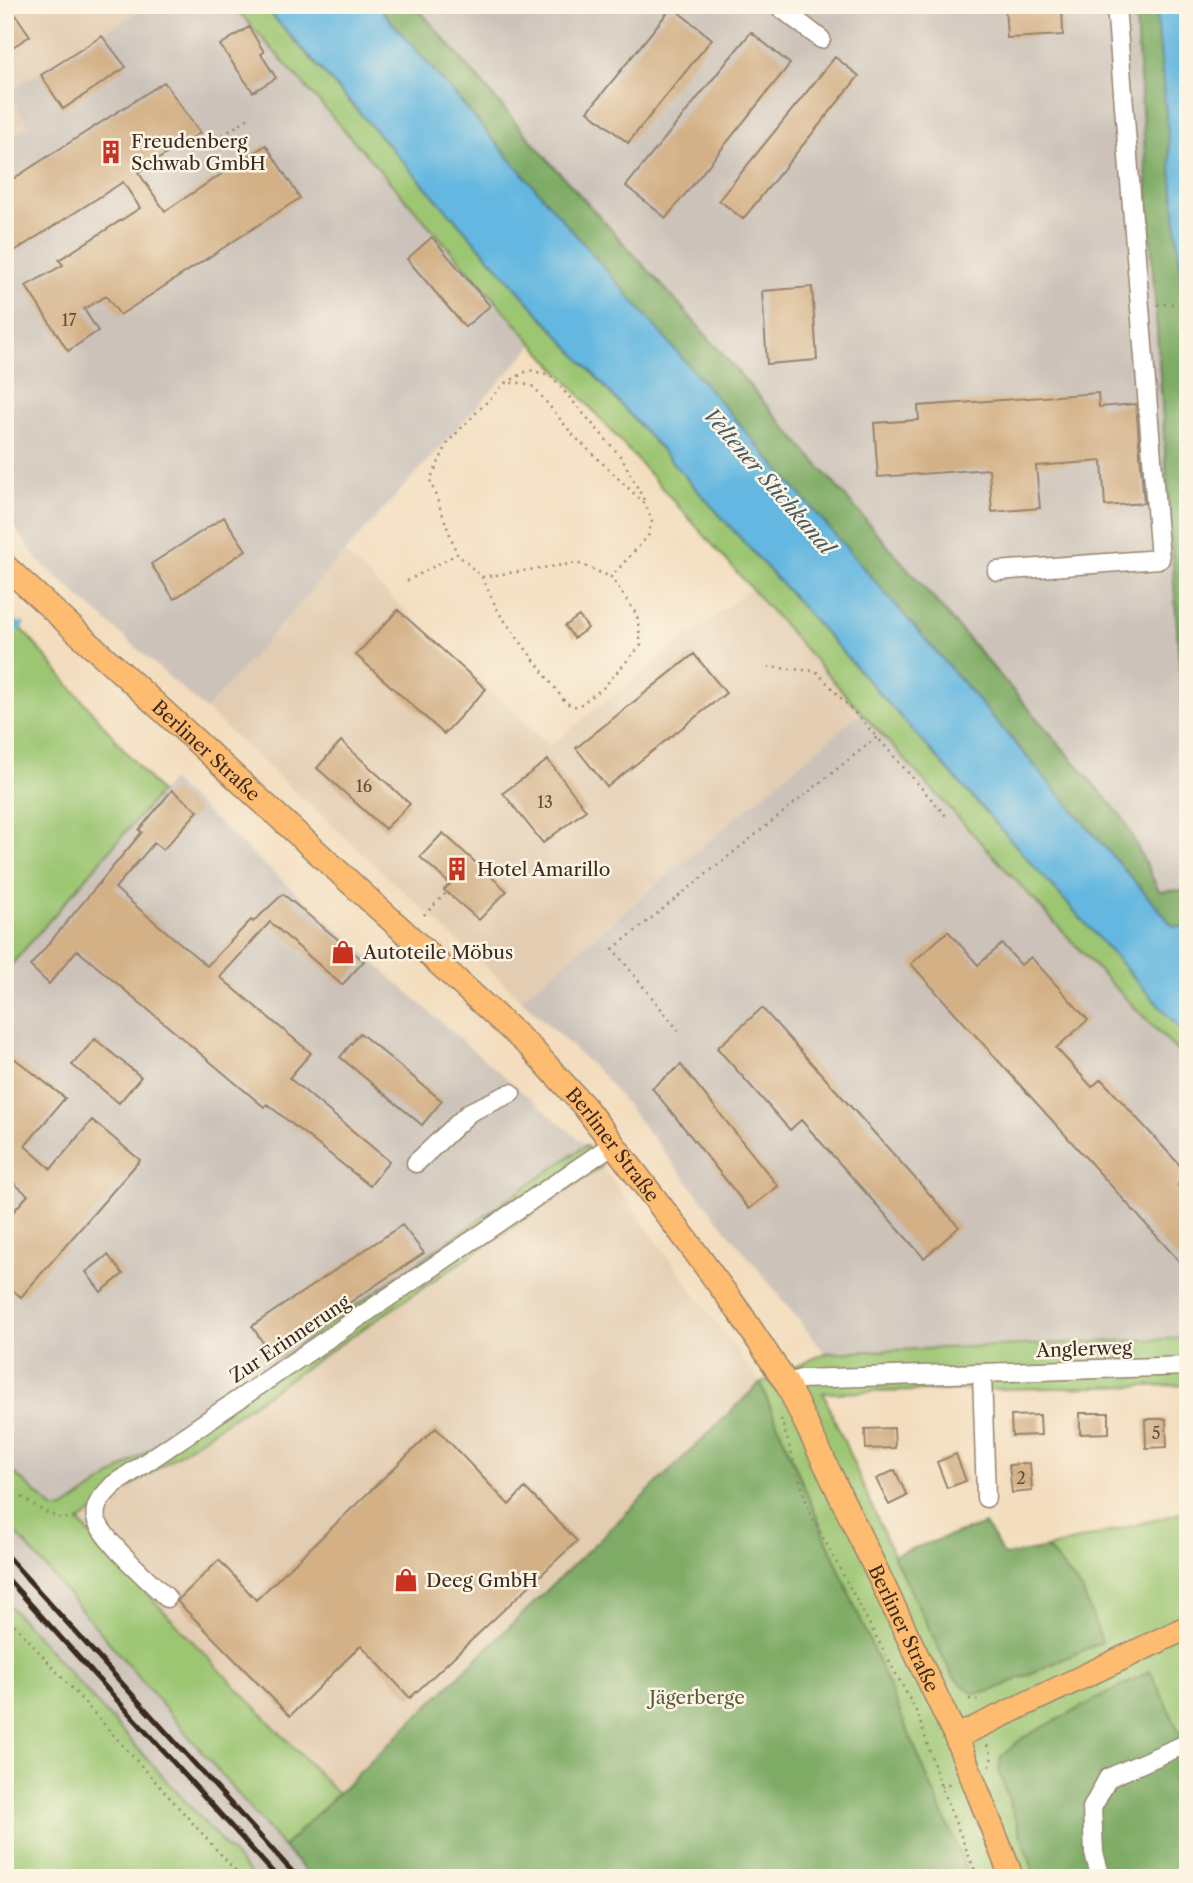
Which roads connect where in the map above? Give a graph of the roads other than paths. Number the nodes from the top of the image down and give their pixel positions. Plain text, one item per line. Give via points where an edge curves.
1 (777, 5) edge
2 (1116, 5) edge
3 (821, 40) dead end
4 (5, 566) edge
5 (998, 571) dead end
6 (511, 1093) dead end
7 (612, 1144) junction
8 (416, 1163) dead end
9 (1188, 1366) edge
10 (982, 1373) junction
11 (787, 1384) junction
12 (986, 1498) dead end
13 (167, 1598) dead end
14 (1188, 1627) edge
15 (956, 1737) junction
16 (1188, 1743) edge
17 (1012, 1878) edge
18 (1101, 1878) edge

1 - 3 street
2 - 5 street via 1160,559
4 - 7 main road, Berliner Straße via 531,1048
6 - 8 street via 470,1112
7 - 11 main road, Berliner Straße via 685,1237
7 - 13 street, Zur Erinnerung via 113,1485 99,1500 95,1516 102,1533
9 - 10 street, Anglerweg
10 - 11 street, Anglerweg via 800,1379
10 - 12 street
11 - 15 main road, Berliner Straße
14 - 15 main road
15 - 17 main road, Berliner Straße
16 - 18 street via 1108,1778 1092,1808 1094,1853

